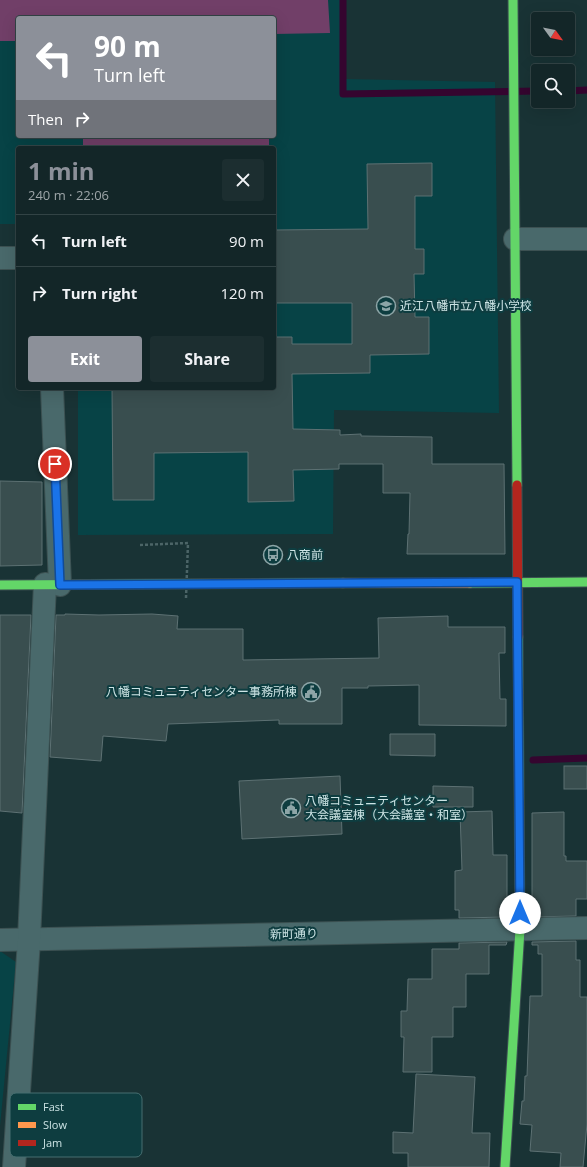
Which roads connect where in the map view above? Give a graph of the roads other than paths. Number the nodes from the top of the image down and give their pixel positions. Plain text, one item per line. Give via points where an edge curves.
1 (513, 0) edge
2 (515, 239) junction
3 (587, 239) edge
4 (0, 258) edge
5 (16, 258) edge
6 (52, 390) edge
7 (517, 582) junction
8 (587, 582) edge
9 (52, 584) junction
10 (0, 585) edge
11 (587, 928) edge
12 (520, 929) junction
13 (0, 940) edge
14 (29, 940) junction
15 (19, 1093) edge
16 (15, 1157) edge
17 (14, 1167) edge
18 (505, 1167) edge

1 - 2 street
2 - 3 street
2 - 7 street
4 - 5 street
6 - 9 street
7 - 8 street
7 - 9 street
7 - 12 street
9 - 10 street
9 - 14 street
11 - 12 street, 新町通り
12 - 14 street, 新町通り
12 - 18 street
13 - 14 street, 新町通り
14 - 15 street
16 - 17 street

